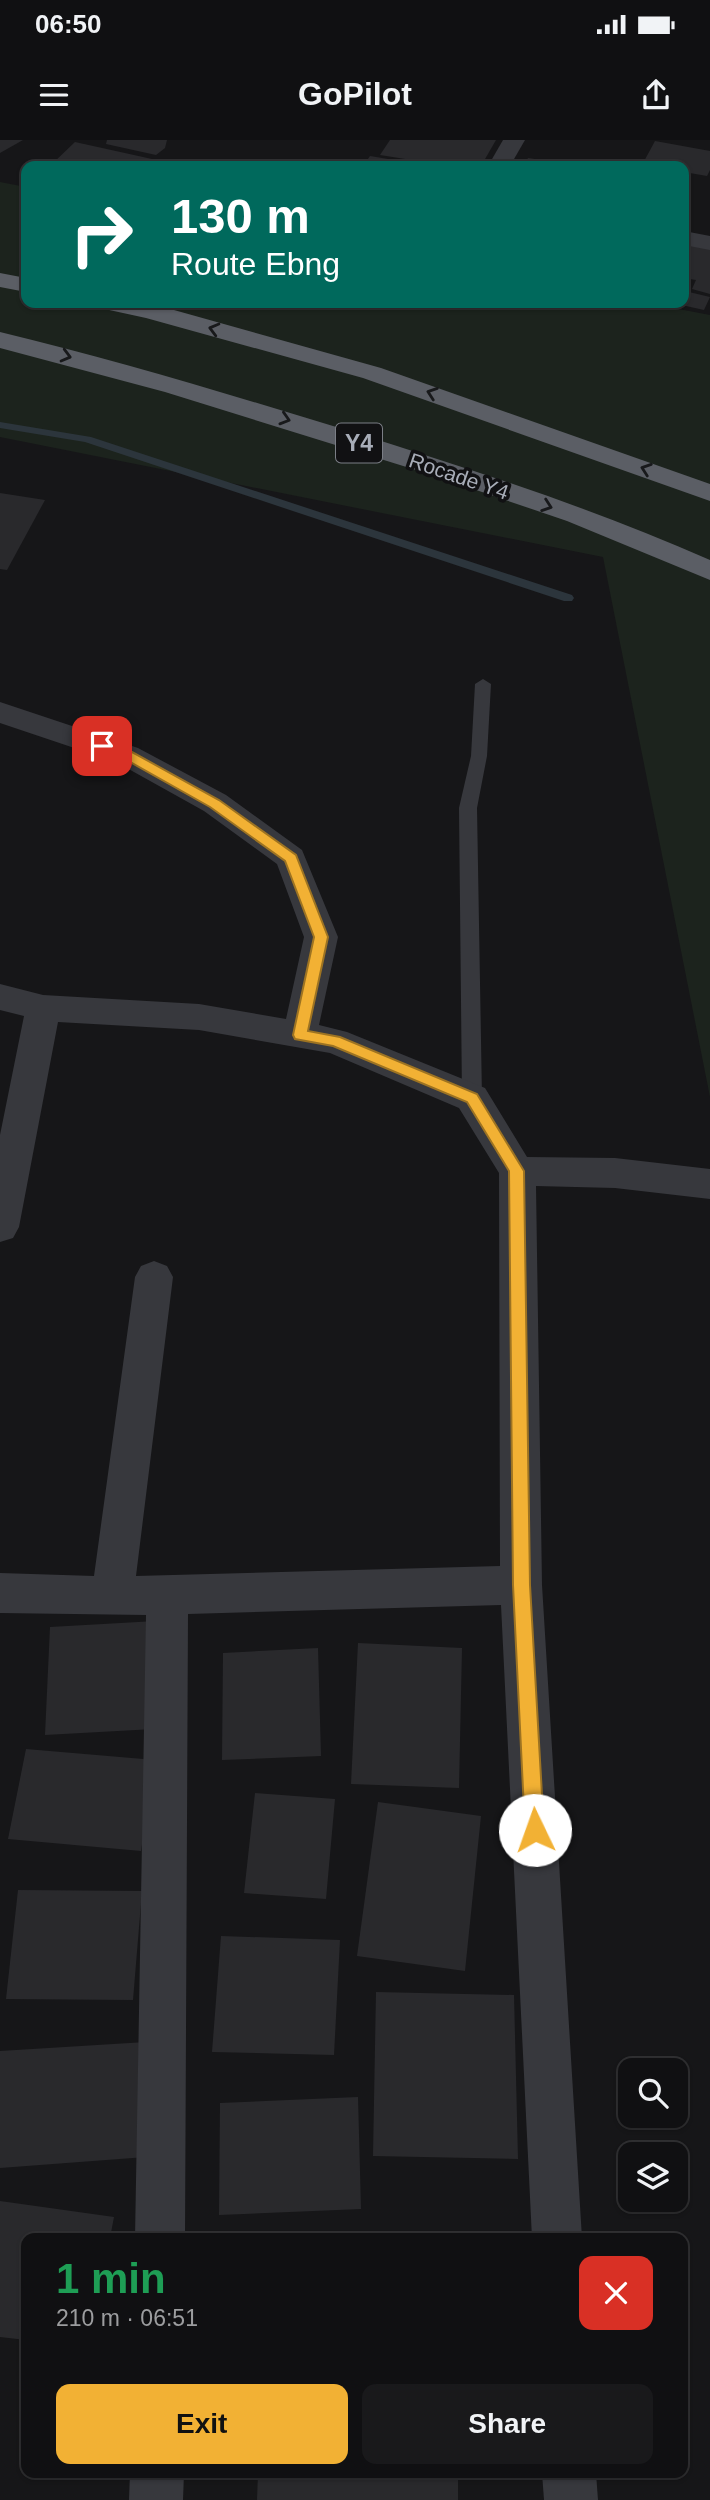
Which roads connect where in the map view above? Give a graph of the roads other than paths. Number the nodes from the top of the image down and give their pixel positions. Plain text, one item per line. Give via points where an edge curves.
1 (514, 140) edge
2 (502, 161) edge
3 (0, 280) edge
4 (21, 284) edge
5 (134, 308) edge
6 (0, 340) edge
7 (710, 493) edge
8 (710, 571) edge
9 (483, 684) dead end
10 (0, 712) edge
11 (0, 997) edge
12 (43, 1008) junction
13 (300, 1035) junction
14 (472, 1098) junction
15 (517, 1171) junction
16 (710, 1184) edge
17 (0, 1227) edge
18 (154, 1277) dead end
19 (522, 1585) junction
20 (0, 1593) edge
21 (167, 1595) junction
22 (112, 1596) junction
23 (160, 2233) edge
24 (557, 2233) edge
25 (157, 2478) edge
26 (569, 2478) edge
27 (156, 2500) edge
28 (571, 2500) edge

1 - 2 street
3 - 4 highway
7 -> 5 highway via 372,373
6 -> 8 highway, Rocade Y4 / Y4 via 204,394 413,459 640,538
9 - 14 lane via 480,756 468,808
10 - 13 street via 127,755 215,803 291,858 321,937
11 - 12 street
12 - 13 street via 199,1017
12 - 17 street
13 - 14 street via 335,1041
14 - 15 street
15 - 16 street via 615,1173
15 - 19 street
18 - 22 street
19 - 21 street
19 - 24 street
20 - 22 street
21 - 22 street
21 - 23 street
25 - 27 street
26 - 28 street

